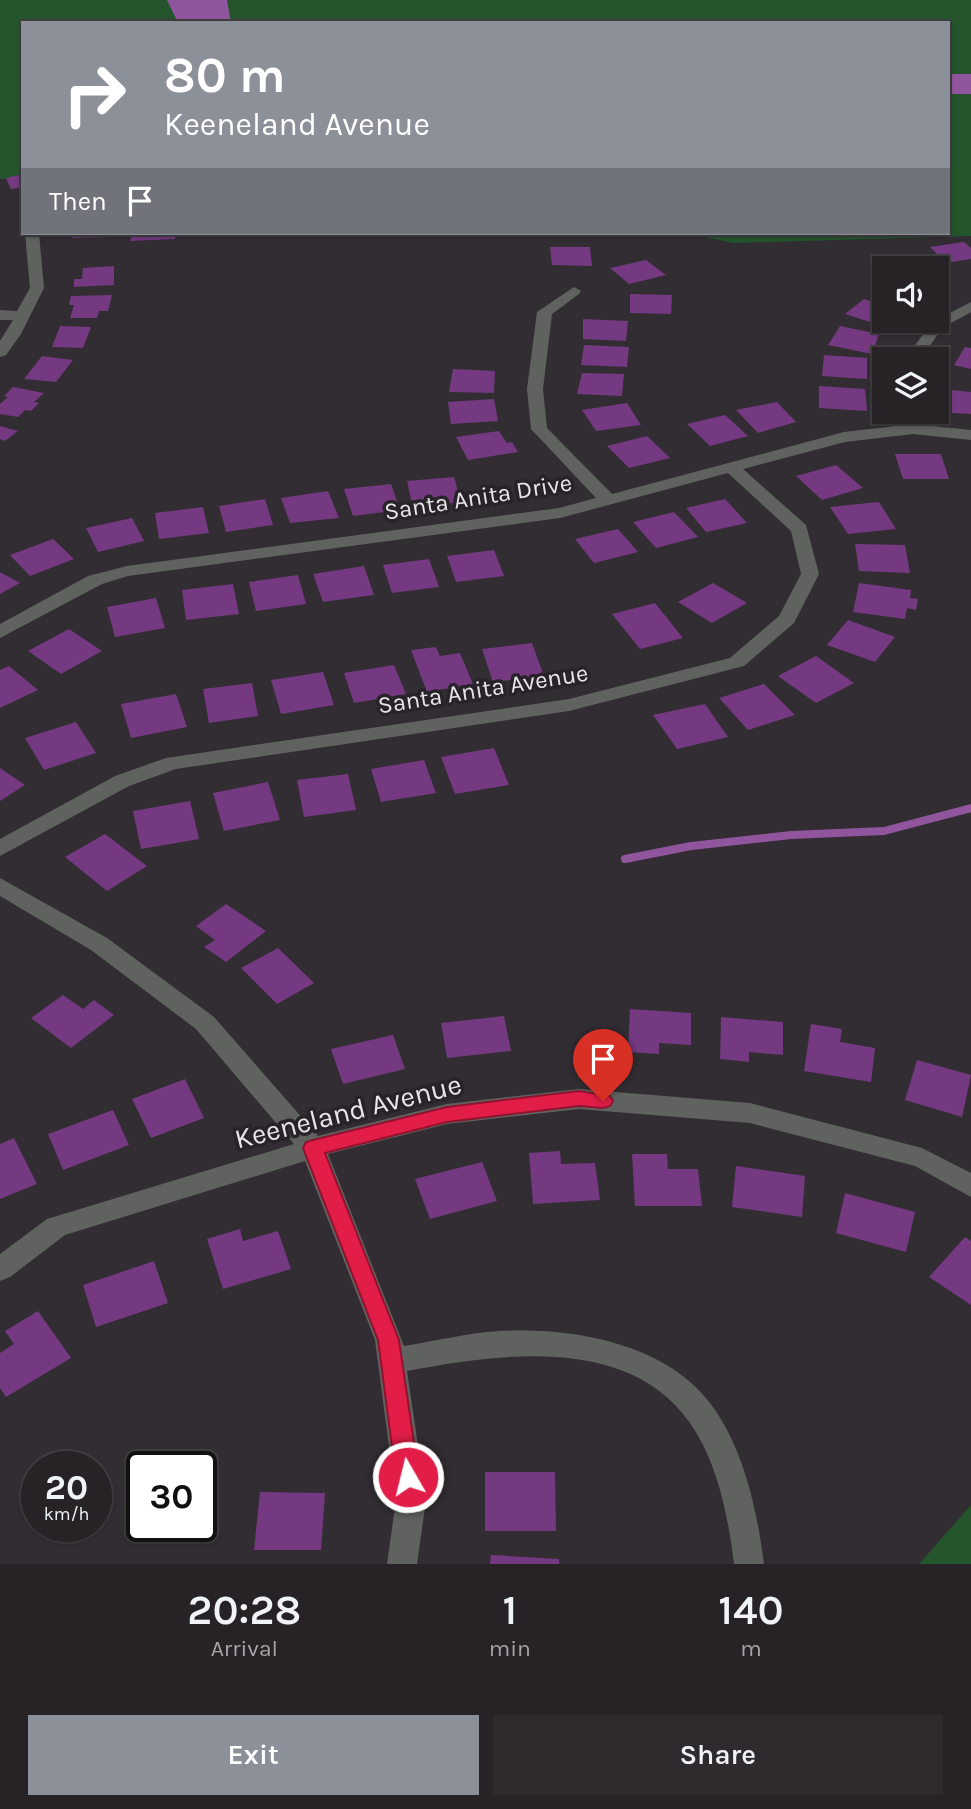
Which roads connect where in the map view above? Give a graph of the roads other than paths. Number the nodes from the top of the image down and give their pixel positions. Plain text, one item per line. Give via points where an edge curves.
1 (32, 235) edge
2 (574, 291) dead end
3 (971, 306) edge
4 (0, 315) edge
5 (23, 316) junction
6 (921, 347) edge
7 (0, 352) edge
8 (896, 424) edge
9 (928, 424) edge
10 (971, 435) edge
11 (731, 467) junction
12 (608, 500) junction
13 (0, 632) edge
14 (0, 849) edge
15 (0, 886) edge
16 (313, 1148) junction
17 (971, 1186) edge
18 (0, 1269) edge
19 (392, 1361) junction
20 (402, 1564) edge
21 (748, 1564) edge

1 - 5 street via 37,288
2 - 12 street via 545,312 535,388 539,429
3 - 6 street via 937,325
4 - 5 street
5 - 7 street
8 - 11 street, Santa Anita Drive
9 - 10 street, Santa Anita Drive
11 - 12 street, Santa Anita Drive
11 - 14 street, Santa Anita Avenue via 800,529 810,574 787,620 737,662 569,705 173,763 122,781
12 - 13 street, Santa Anita Drive via 561,513 127,571 95,580
15 - 16 street via 99,944 205,1023
16 - 17 street, Keeneland Avenue via 447,1114 579,1099 750,1113 922,1158
16 - 18 street, Keeneland Avenue via 56,1227
16 - 19 street via 389,1340
19 - 20 street via 411,1500
19 - 21 street via 523,1343 573,1345 644,1368 688,1398 713,1435 745,1523

